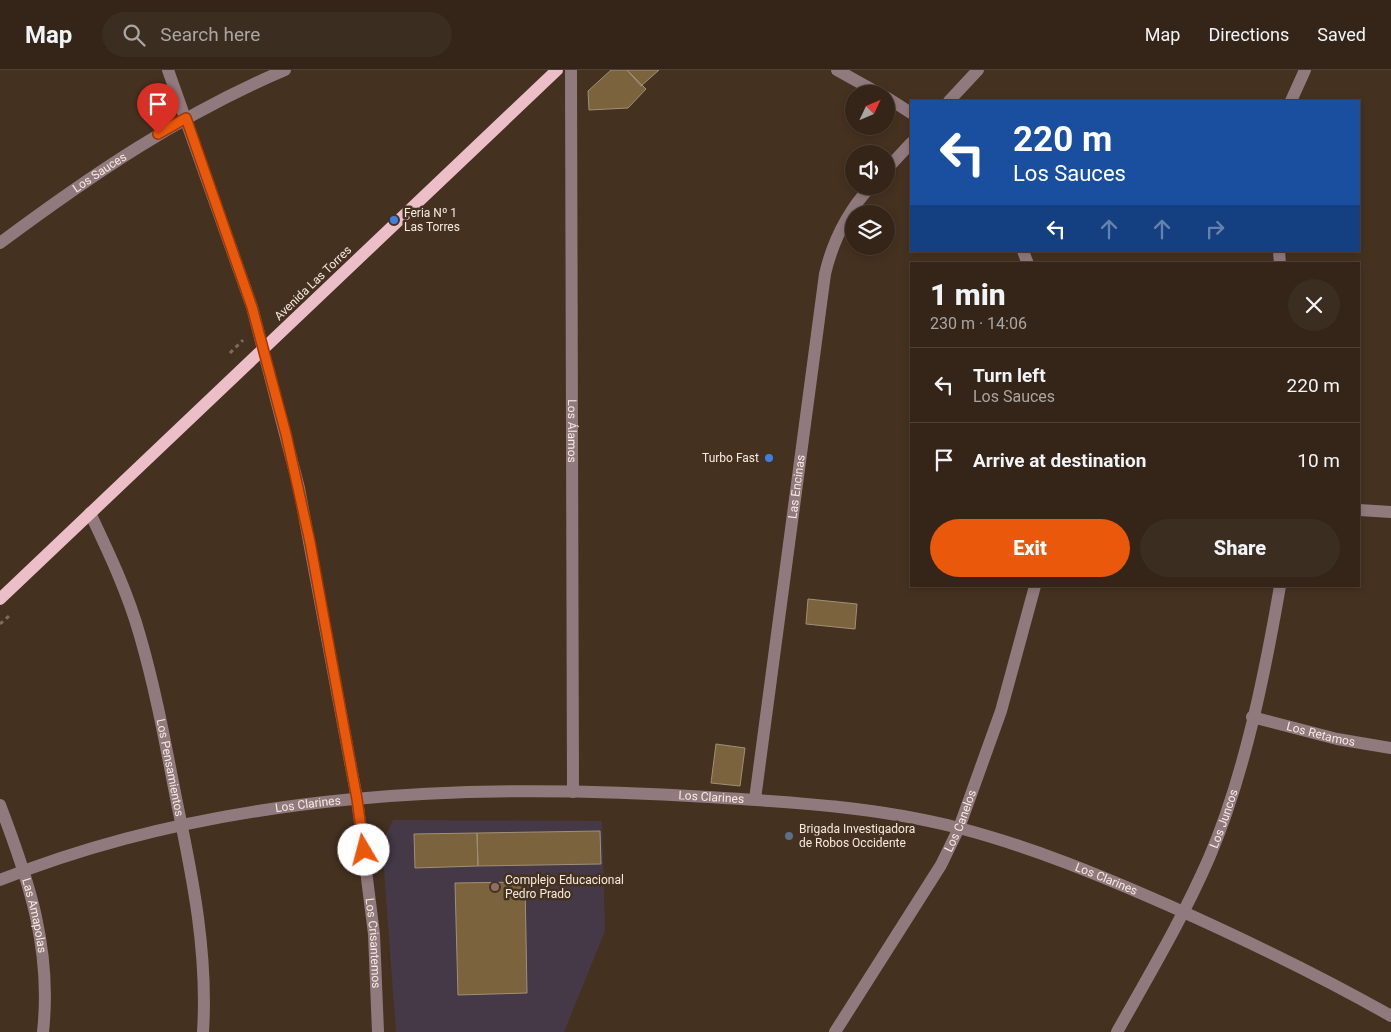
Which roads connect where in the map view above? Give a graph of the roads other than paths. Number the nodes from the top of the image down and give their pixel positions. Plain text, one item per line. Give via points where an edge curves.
1 (168, 70) edge
2 (285, 70) edge
3 (558, 70) edge
4 (571, 70) edge
5 (837, 70) edge
6 (978, 70) edge
7 (1304, 70) edge
8 (864, 85) edge
9 (950, 100) edge
10 (1291, 100) edge
11 (895, 103) edge
12 (910, 112) edge
13 (186, 118) junction
14 (910, 144) edge
15 (895, 160) edge
16 (864, 195) edge
17 (0, 243) edge
18 (263, 350) junction
19 (1360, 510) edge
20 (1391, 512) edge
21 (90, 513) junction
22 (1035, 587) edge
23 (1280, 587) edge
24 (0, 599) edge
25 (1252, 717) junction
26 (1391, 748) edge
27 (573, 792) junction
28 (357, 799) junction
29 (755, 799) junction
30 (0, 805) edge
31 (182, 826) junction
32 (959, 828) junction
33 (25, 870) junction
34 (0, 880) edge
35 (1184, 912) junction
36 (1391, 1016) edge
37 (43, 1032) edge
38 (203, 1032) edge
39 (378, 1032) edge
40 (835, 1032) edge
41 (1117, 1032) edge

1 - 13 street, Los Crisantemos
2 - 13 street, Los Sauces
3 - 18 main road, Avenida Las Torres
4 - 27 street, Los Álamos
5 - 8 street
6 - 9 street
7 - 10 street
11 - 12 street
13 - 17 street, Los Sauces via 104,169
13 - 18 street, Los Crisantemos via 252,307
14 - 15 street
16 - 29 street, Las Encinas via 841,228 825,274
18 - 21 main road, Avenida Las Torres
18 - 28 street, Los Crisantemos via 310,542
19 - 20 street
21 - 24 main road, Avenida Las Torres
21 - 31 street, Los Pensamientos via 140,635
22 - 32 street, Los Canelos via 1001,710
23 - 25 street, Los Juncos
25 - 26 street, Los Retamos via 1337,739
25 - 35 street, Los Juncos via 1223,823
27 - 28 street, Los Clarines via 429,794
27 - 29 street, Los Clarines
28 - 31 street, Los Clarines
28 - 39 street, Los Crisantemos via 374,934
29 - 32 street, Los Clarines via 885,813
30 - 33 street, Las Amapolas
31 - 33 street, Los Clarines via 77,852
31 - 38 street, Los Pensamientos via 198,913 204,989
32 - 35 street, Los Clarines via 1073,866
32 - 40 street, Los Canelos via 941,865
33 - 34 street, Los Clarines
33 - 37 street, Las Amapolas via 43,953
35 - 36 street, Los Clarines via 1324,978
35 - 41 street, Los Juncos

